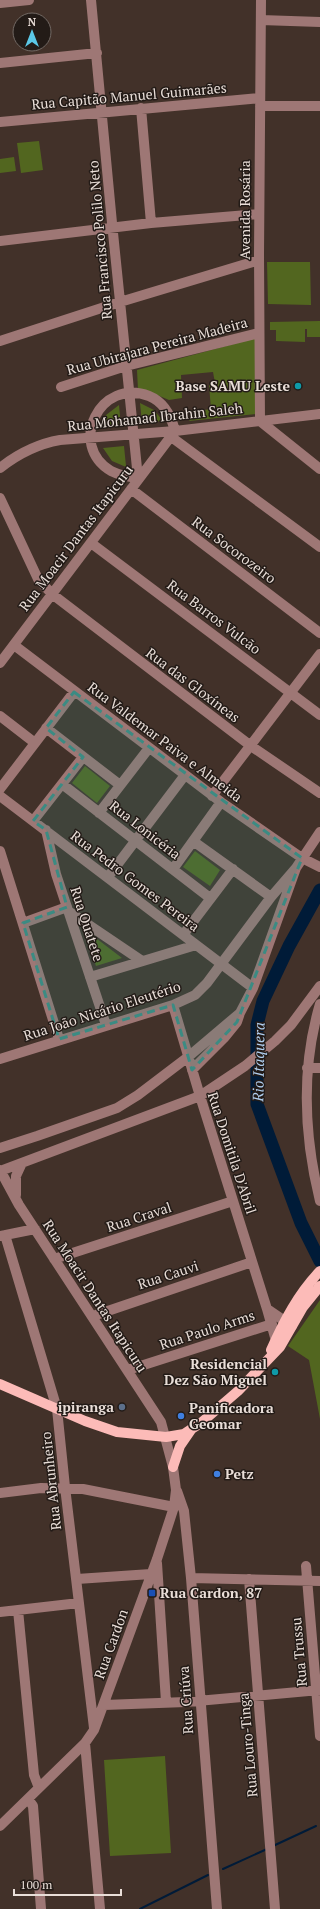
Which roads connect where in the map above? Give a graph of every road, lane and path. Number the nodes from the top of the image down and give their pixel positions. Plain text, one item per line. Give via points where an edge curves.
1 (29, 0) edge
2 (91, 0) edge
3 (261, 0) edge
4 (0, 3) edge
5 (260, 20) junction
6 (320, 22) edge
7 (97, 52) junction
8 (0, 62) edge
9 (260, 102) junction
10 (320, 106) edge
11 (141, 108) junction
12 (102, 112) junction
13 (0, 122) edge
14 (259, 214) junction
15 (151, 223) junction
16 (112, 227) junction
17 (0, 241) edge
18 (259, 260) junction
19 (120, 302) junction
20 (259, 333) junction
21 (0, 341) edge
22 (126, 366) junction
23 (61, 387) dead end
24 (128, 392) junction
25 (320, 414) edge
26 (260, 421) junction
27 (172, 433) junction
28 (133, 434) junction
29 (91, 438) junction
30 (0, 468) edge
31 (320, 469) edge
32 (138, 478) junction
33 (131, 489) junction
34 (0, 498) edge
35 (91, 543) junction
36 (320, 547) edge
37 (52, 594) junction
38 (320, 633) edge
39 (14, 645) junction
40 (320, 654) edge
41 (0, 663) edge
42 (74, 692) junction
43 (291, 692) junction
44 (320, 714) edge
45 (0, 716) edge
46 (46, 728) junction
47 (35, 742) junction
48 (251, 746) junction
49 (150, 748) junction
50 (83, 757) junction
51 (185, 775) junction
52 (62, 784) junction
53 (120, 785) junction
54 (0, 789) edge
55 (320, 793) edge
56 (0, 796) edge
57 (212, 796) junction
58 (221, 802) junction
59 (99, 813) junction
60 (33, 821) junction
61 (46, 830) junction
62 (320, 832) edge
63 (136, 841) junction
64 (193, 841) junction
65 (0, 851) edge
66 (302, 858) junction
67 (317, 865) edge
68 (296, 868) junction
69 (173, 869) junction
70 (233, 869) junction
71 (108, 877) junction
72 (271, 897) junction
73 (210, 898) junction
74 (68, 909) junction
75 (23, 923) junction
76 (183, 935) junction
77 (196, 945) junction
78 (142, 961) junction
79 (222, 964) junction
80 (90, 977) junction
81 (320, 986) edge
82 (253, 988) junction
83 (173, 1004) junction
84 (320, 1006) edge
85 (240, 1013) junction
86 (106, 1025) junction
87 (59, 1039) junction
88 (188, 1057) junction
89 (0, 1059) edge
90 (307, 1068) junction
91 (320, 1068) edge
92 (192, 1070) junction
93 (200, 1096) junction
94 (0, 1148) edge
95 (22, 1163) junction
96 (0, 1171) edge
97 (0, 1188) edge
98 (233, 1201) junction
99 (320, 1202) edge
100 (19, 1205) junction
101 (35, 1229) junction
102 (2, 1235) edge
103 (54, 1260) junction
104 (252, 1262) junction
105 (320, 1271) edge
106 (316, 1286) edge
107 (268, 1309) junction
108 (93, 1316) junction
109 (288, 1323) junction
110 (272, 1324) junction
111 (276, 1340) junction
112 (268, 1357) junction
113 (128, 1370) junction
114 (0, 1384) edge
115 (57, 1409) junction
116 (191, 1430) junction
117 (166, 1437) junction
118 (173, 1467) junction
119 (65, 1488) junction
120 (176, 1490) junction
121 (0, 1493) edge
122 (174, 1507) junction
123 (157, 1559) junction
124 (306, 1566) dead end
125 (151, 1574) junction
126 (191, 1578) junction
127 (77, 1579) junction
128 (249, 1579) junction
129 (307, 1581) junction
130 (320, 1581) edge
131 (79, 1603) junction
132 (18, 1610) junction
133 (0, 1612) edge
134 (318, 1691) edge
135 (258, 1695) junction
136 (200, 1700) junction
137 (166, 1702) junction
138 (104, 1705) junction
139 (94, 1730) junction
140 (320, 1736) edge
141 (85, 1743) junction
142 (40, 1788) junction
143 (28, 1799) junction
144 (0, 1826) edge
145 (41, 1909) edge
146 (100, 1909) edge
147 (217, 1909) edge
148 (275, 1909) edge

1 - 4 street
2 - 7 street, Rua Francisco Polilo Neto
3 - 5 street, Avenida Rosária
5 - 6 street
5 - 9 street, Avenida Rosária
7 - 8 street
7 - 12 street, Rua Francisco Polilo Neto
9 - 10 street, Rua Capitão Manuel Guimarães
9 - 11 street, Rua Capitão Manuel Guimarães
9 - 14 street, Avenida Rosária
11 - 12 street, Rua Capitão Manuel Guimarães
11 - 15 street
12 - 13 street, Rua Capitão Manuel Guimarães
12 - 16 street, Rua Francisco Polilo Neto
14 - 15 street
14 - 18 street, Avenida Rosária
15 - 16 street
16 - 17 street
16 - 19 street, Rua Francisco Polilo Neto
18 - 19 street
18 - 20 street, Avenida Rosária
19 - 21 street
19 - 22 street, Rua Francisco Polilo Neto
20 - 22 street, Rua Ubirajara Pereira Madeira
20 - 26 street, Avenida Rosária
22 - 23 street, Rua Ubirajara Pereira Madeira
22 - 24 street, Rua Francisco Polilo Neto
24 - 27 street via 142,393 165,406 172,418
24 - 28 street, Rua Francisco Polilo Neto
24 - 29 street via 100,407 94,417
25 - 26 street, Rua Mohamad Ibrahin Saleh
26 - 27 street, Rua Mohamad Ibrahin Saleh
26 - 31 street
27 - 28 street, Rua Mohamad Ibrahin Saleh
27 - 32 street, Rua Moacir Dantas Itapicuru
27 - 36 street
28 - 29 street, Rua Mohamad Ibrahin Saleh
28 - 32 street, Rua Francisco Polilo Neto
29 - 30 street, Rua Mohamad Ibrahin Saleh via 60,440 34,446
29 - 32 street via 94,451 101,462 112,471
32 - 33 street, Rua Moacir Dantas Itapicuru
33 - 35 street, Rua Moacir Dantas Itapicuru
33 - 38 street, Rua Socorozeiro
34 - 37 street, Rua das Gloxíneas via 38,579
35 - 37 street, Rua Moacir Dantas Itapicuru
35 - 43 street, Rua Barros Vulcão
37 - 39 street, Rua Moacir Dantas Itapicuru
37 - 48 street, Rua das Gloxíneas
39 - 41 street, Rua Moacir Dantas Itapicuru
39 - 42 street, Rua Valdemar Paiva e Almeida
40 - 43 street
42 - 46 street
42 - 49 street, Rua Valdemar Paiva e Almeida
43 - 44 street, Rua Barros Vulcão
43 - 48 street
45 - 47 street
46 - 47 street
46 - 50 street
47 - 54 street
48 - 55 street, Rua das Gloxíneas
48 - 57 street
49 - 51 street, Rua Valdemar Paiva e Almeida
49 - 53 street
50 - 52 street
50 - 53 street
51 - 57 street, Rua Valdemar Paiva e Almeida
51 - 63 street
52 - 59 street, Rua Lonicéria
52 - 60 street
53 - 59 street
56 - 60 street, Rua Pedro Gomes Pereira
57 - 58 street, Rua Valdemar Paiva e Almeida
58 - 64 street
58 - 66 street, Rua Valdemar Paiva e Almeida
59 - 63 street, Rua Lonicéria
60 - 61 street, Rua Pedro Gomes Pereira
61 - 71 street, Rua Pedro Gomes Pereira
61 - 74 street, Rua Quatete via 56,874
62 - 66 street
63 - 69 street, Rua Lonicéria
63 - 71 street
64 - 69 street
64 - 70 street
65 - 75 street
66 - 67 street, Rua Valdemar Paiva e Almeida
66 - 68 street
68 - 72 street, Rua João Nicário Eleutério
68 - 82 street
69 - 73 street, Rua Lonicéria
70 - 72 street
70 - 73 street
71 - 76 street, Rua Pedro Gomes Pereira
72 - 79 street, Rua João Nicário Eleutério
73 - 76 street
74 - 75 street
74 - 78 street
74 - 80 street, Rua Quatete
75 - 87 street
76 - 77 street, Rua Pedro Gomes Pereira
77 - 78 street
77 - 79 street, Rua Pedro Gomes Pereira
78 - 80 street
79 - 82 street, Rua Pedro Gomes Pereira
79 - 83 street, Rua João Nicário Eleutério via 200,991
80 - 86 street, Rua Quatete
81 - 93 street via 291,1025 275,1041 245,1066
82 - 85 street
83 - 86 street, Rua João Nicário Eleutério
83 - 88 street, Rua Domitila D'Abril
84 - 90 street via 313,1028
85 - 88 street
85 - 92 street via 230,1031
86 - 87 street, Rua João Nicário Eleutério
87 - 89 street, Rua João Nicário Eleutério
88 - 92 street, Rua Domitila D'Abril
88 - 94 street via 138,1096 117,1108
90 - 91 street
90 - 99 street via 308,1125
92 - 93 street, Rua Domitila D'Abril
93 - 95 street
93 - 98 street, Rua Domitila D'Abril
95 - 96 street
95 - 100 street via 15,1184
96 - 100 street, Rua Moacir Dantas Itapicuru
97 - 100 street
98 - 103 street, Rua Craval
98 - 104 street, Rua Domitila D'Abril
100 - 101 street, Rua Moacir Dantas Itapicuru
101 - 102 street
101 - 103 street, Rua Moacir Dantas Itapicuru
102 - 115 street, Rua Abrunheiro
103 - 108 street, Rua Moacir Dantas Itapicuru
104 - 107 street, Rua Domitila D'Abril
104 - 108 street, Rua Cauvi
105 - 106 main road
106 - 109 main road
107 - 109 street
107 - 110 street, Rua Domitila D'Abril
108 - 113 street, Rua Moacir Dantas Itapicuru
109 - 111 main road
109 - 112 main road via 280,1347
110 - 111 street, Rua Domitila D'Abril
110 - 113 street, Rua Paulo Arms
111 - 112 main road
112 - 116 main road via 238,1391
113 - 117 street, Rua Moacir Dantas Itapicuru via 161,1422
114 - 115 main road
115 - 117 main road via 117,1432
115 - 119 street, Rua Abrunheiro
116 - 117 main road
116 - 118 main road via 180,1446
117 - 118 street, Rua Cardon
118 - 120 street, Rua Cardon
119 - 121 street
119 - 122 street via 112,1494
119 - 127 street, Rua Abrunheiro
120 - 122 street, Rua Cardon
120 - 126 street, Rua Criúva via 184,1511
122 - 123 street, Rua Cardon
123 - 125 street, Rua Cardon
123 - 137 street
124 - 129 street, Rua Trussu
125 - 127 street
125 - 138 street, Rua Cardon
126 - 128 street
126 - 136 street, Rua Criúva
127 - 131 street, Rua Abrunheiro
128 - 129 street
128 - 135 street, Rua Louro-Tinga
129 - 130 street
129 - 134 street, Rua Trussu
131 - 132 street
131 - 139 street, Rua Abrunheiro
132 - 133 street
132 - 142 street via 34,1775
134 - 135 street
134 - 140 street, Rua Trussu
135 - 136 street
135 - 148 street, Rua Louro-Tinga
136 - 137 street
136 - 147 street, Rua Criúva
137 - 138 street
138 - 139 street, Rua Cardon
139 - 141 street, Rua Cardon
141 - 142 street, Rua Cardon
141 - 146 street
142 - 143 street, Rua Cardon
143 - 144 street, Rua Cardon
143 - 145 street via 33,1806

